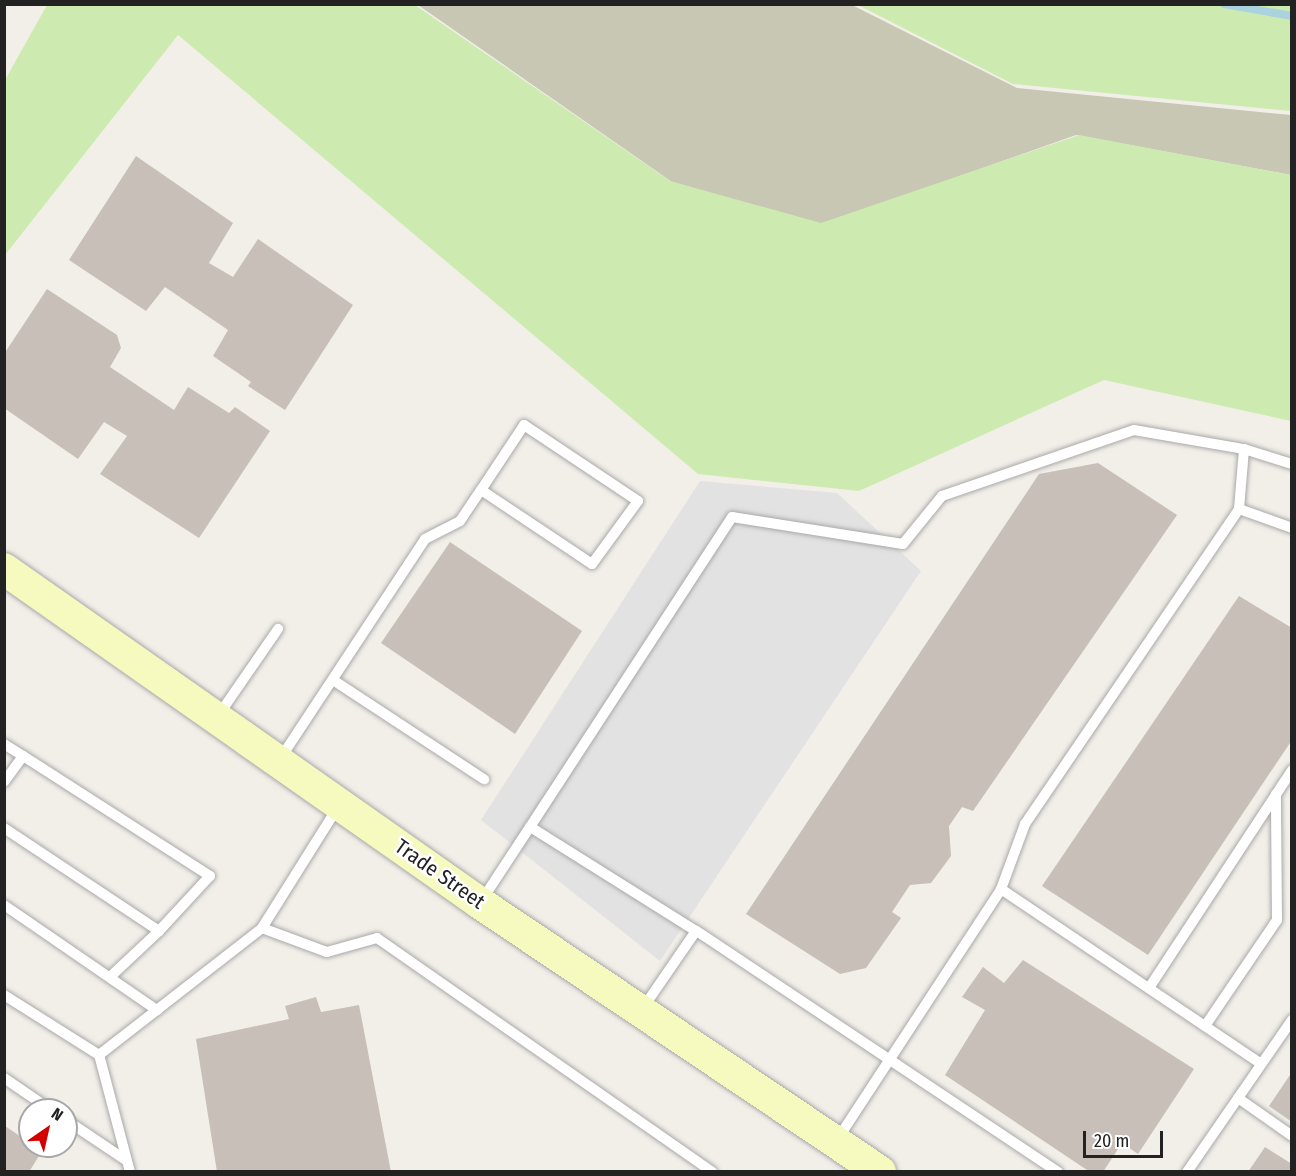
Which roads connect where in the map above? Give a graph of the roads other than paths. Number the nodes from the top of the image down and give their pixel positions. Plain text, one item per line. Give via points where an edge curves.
1 (1244, 449) junction
2 (1292, 464) edge
3 (481, 490) junction
4 (1239, 509) junction
5 (1292, 528) edge
6 (4, 569) edge
7 (278, 629) dead end
8 (333, 680) junction
9 (216, 718) junction
10 (4, 744) edge
11 (23, 756) junction
12 (279, 762) junction
13 (1292, 770) edge
14 (484, 779) dead end
15 (4, 782) edge
16 (1276, 794) junction
17 (339, 805) junction
18 (530, 826) junction
19 (4, 828) edge
20 (1001, 889) junction
21 (480, 903) junction
22 (4, 905) edge
23 (262, 928) junction
24 (159, 931) junction
25 (696, 931) junction
26 (110, 977) junction
27 (1149, 988) junction
28 (4, 995) edge
29 (157, 1010) junction
30 (642, 1011) junction
31 (1292, 1020) edge
32 (1205, 1026) junction
33 (99, 1056) junction
34 (890, 1060) junction
35 (1261, 1064) junction
36 (4, 1078) edge
37 (33, 1098) edge
38 (1238, 1098) junction
39 (78, 1129) edge
40 (1292, 1136) edge
41 (836, 1142) junction
42 (128, 1166) edge
43 (713, 1172) edge
44 (880, 1172) edge
45 (1058, 1172) edge
46 (1187, 1172) edge

1 - 2 lane
1 - 4 lane
1 - 18 lane via 1134,430 942,496 903,544 732,517
3 - 3 lane via 524,425 638,501 592,564
3 - 8 lane via 460,521 425,539
4 - 5 lane
4 - 20 lane via 1025,824
6 - 9 street, Trade Street
7 - 9 lane
8 - 12 lane
8 - 14 lane
9 - 12 street, Trade Street
10 - 11 lane
11 - 15 lane
11 - 24 lane via 210,876
12 - 17 street, Trade Street
13 - 16 lane
16 - 27 lane
16 - 32 lane via 1277,920
17 - 21 street, Trade Street
17 - 23 lane
18 - 21 lane
18 - 25 lane
19 - 24 lane
20 - 27 lane
20 - 34 lane
21 - 30 street, Trade Street
22 - 26 lane
23 - 29 lane
23 - 43 lane via 327,952 377,938
24 - 26 lane
25 - 30 lane
25 - 34 lane
26 - 29 lane
27 - 32 lane
28 - 33 lane
29 - 33 lane
30 - 41 street, Trade Street
31 - 35 lane
32 - 35 lane
33 - 42 lane
34 - 41 lane
34 - 45 lane
35 - 38 lane
36 - 37 lane
38 - 40 lane
38 - 46 lane
39 - 42 lane
41 - 44 street, Trade Street

